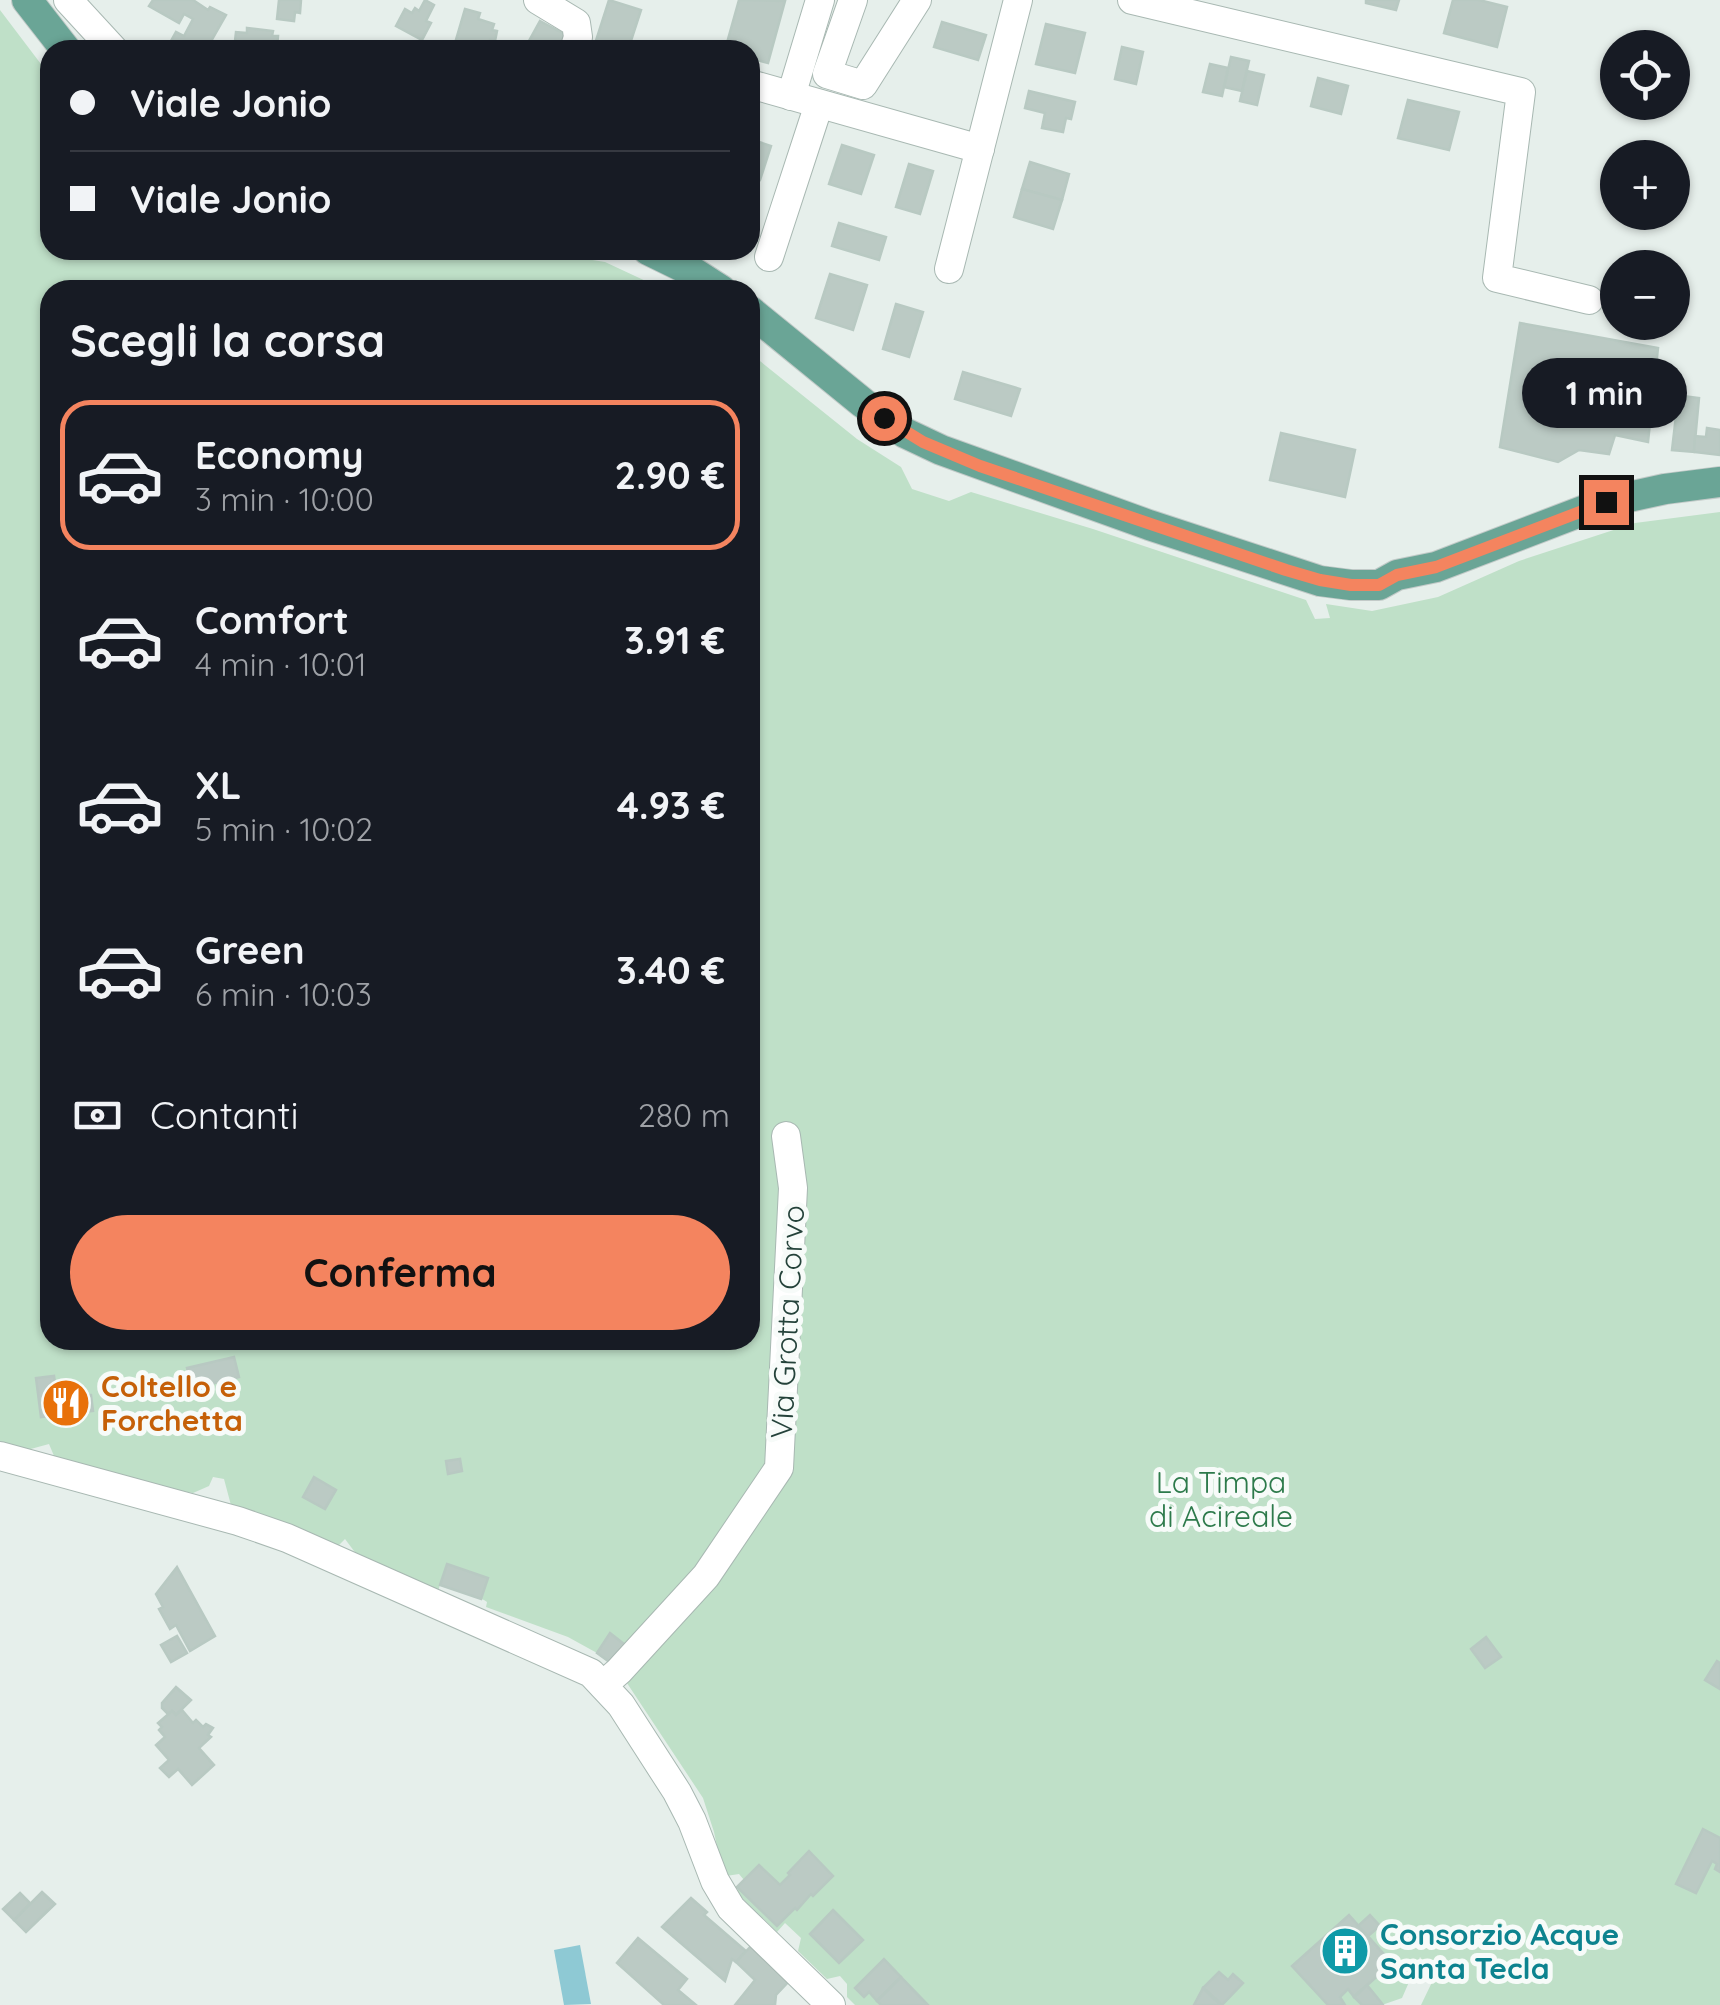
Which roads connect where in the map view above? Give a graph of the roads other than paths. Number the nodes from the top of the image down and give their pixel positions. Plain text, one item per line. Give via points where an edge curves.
1 (27, 0) edge
2 (69, 0) edge
3 (538, 0) edge
4 (820, 0) edge
5 (853, 0) edge
6 (917, 0) edge
7 (1018, 0) edge
8 (1132, 0) edge
9 (58, 40) edge
10 (105, 40) edge
11 (577, 40) edge
12 (760, 87) edge
13 (790, 96) junction
14 (819, 104) junction
15 (980, 149) junction
16 (768, 256) dead end
17 (668, 260) edge
18 (949, 269) dead end
19 (705, 280) edge
20 (1588, 300) dead end
21 (760, 320) edge
22 (1720, 482) edge
23 (786, 1136) dead end
24 (0, 1456) edge
25 (603, 1685) junction
26 (825, 2003) edge

1 - 9 main road
2 - 10 street
3 - 11 street via 576,23
4 - 13 street
5 - 6 street via 827,74 863,86
7 - 15 street
8 - 20 street via 1521,92 1497,278
12 - 13 street
13 - 14 street
14 - 15 street
14 - 16 street
15 - 18 street
17 - 19 main road
21 - 22 main road via 862,403 942,450 1320,580 1379,585 1606,502
23 - 25 street, Via Grotta Corvo via 794,1188 779,1468 706,1576
24 - 25 street via 287,1538 576,1665
25 - 26 street via 678,1792 731,1908

